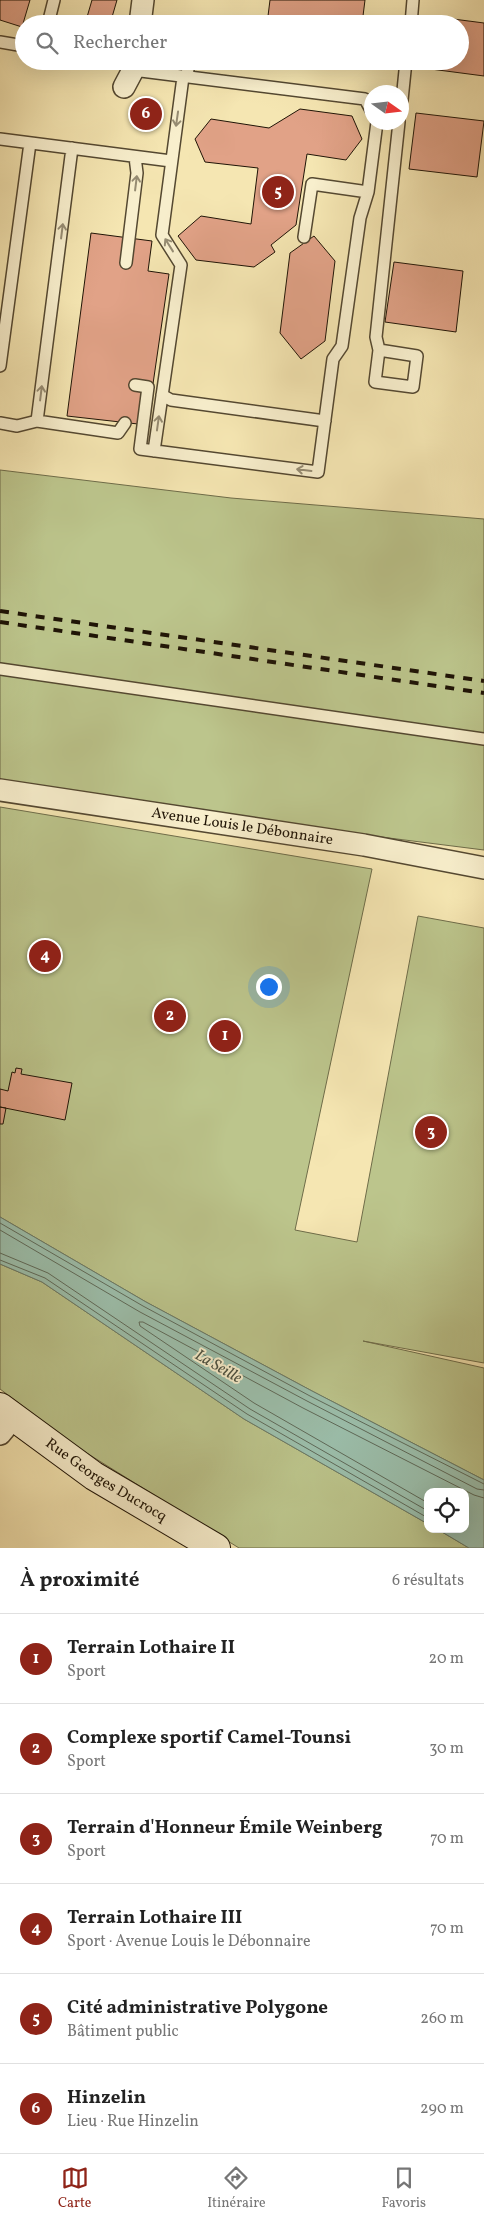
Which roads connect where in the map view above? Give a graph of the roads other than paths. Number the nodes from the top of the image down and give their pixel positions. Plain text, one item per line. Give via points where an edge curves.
1 (54, 0) edge
2 (143, 0) edge
3 (413, 0) edge
4 (50, 15) edge
5 (141, 15) edge
6 (412, 15) edge
7 (0, 42) edge
8 (15, 44) edge
9 (187, 70) edge
10 (405, 70) edge
11 (131, 73) edge
12 (185, 77) junction
13 (404, 85) edge
14 (364, 99) edge
15 (376, 130) edge
16 (398, 130) edge
17 (0, 139) edge
18 (30, 143) junction
19 (72, 148) junction
20 (135, 156) junction
21 (171, 161) junction
22 (368, 192) junction
23 (304, 237) dead end
24 (126, 263) dead end
25 (379, 350) dead end
26 (0, 366) edge
27 (135, 385) dead end
28 (162, 395) junction
29 (325, 420) junction
30 (37, 421) junction
31 (0, 423) edge
32 (125, 423) dead end
33 (154, 451) junction
34 (0, 669) edge
35 (484, 739) edge
36 (0, 790) edge
37 (484, 868) edge
38 (5, 1419) edge
39 (216, 1548) edge

1 - 4 lane
2 - 5 street
3 - 6 lane
7 - 8 lane
9 - 12 lane
10 - 13 lane
11 - 12 lane
12 - 14 lane
12 -> 21 lane
15 - 22 lane
16 - 25 lane via 376,338
17 - 18 lane
18 - 19 lane
18 - 26 lane
19 - 20 lane
30 -> 19 lane
20 - 21 lane
24 -> 20 lane via 137,174
28 -> 21 lane via 181,265 162,235
22 - 23 lane via 312,184
22 - 29 lane via 360,218 342,346 333,359
27 - 33 lane via 148,387 140,449
28 - 29 lane via 171,400
33 -> 28 lane
29 -> 33 lane via 318,472
30 - 31 lane via 17,426
30 - 32 lane via 118,433
34 - 35 lane
36 - 37 street, Avenue Louis le Débonnaire via 364,845
38 - 39 street, Rue Georges Ducrocq

